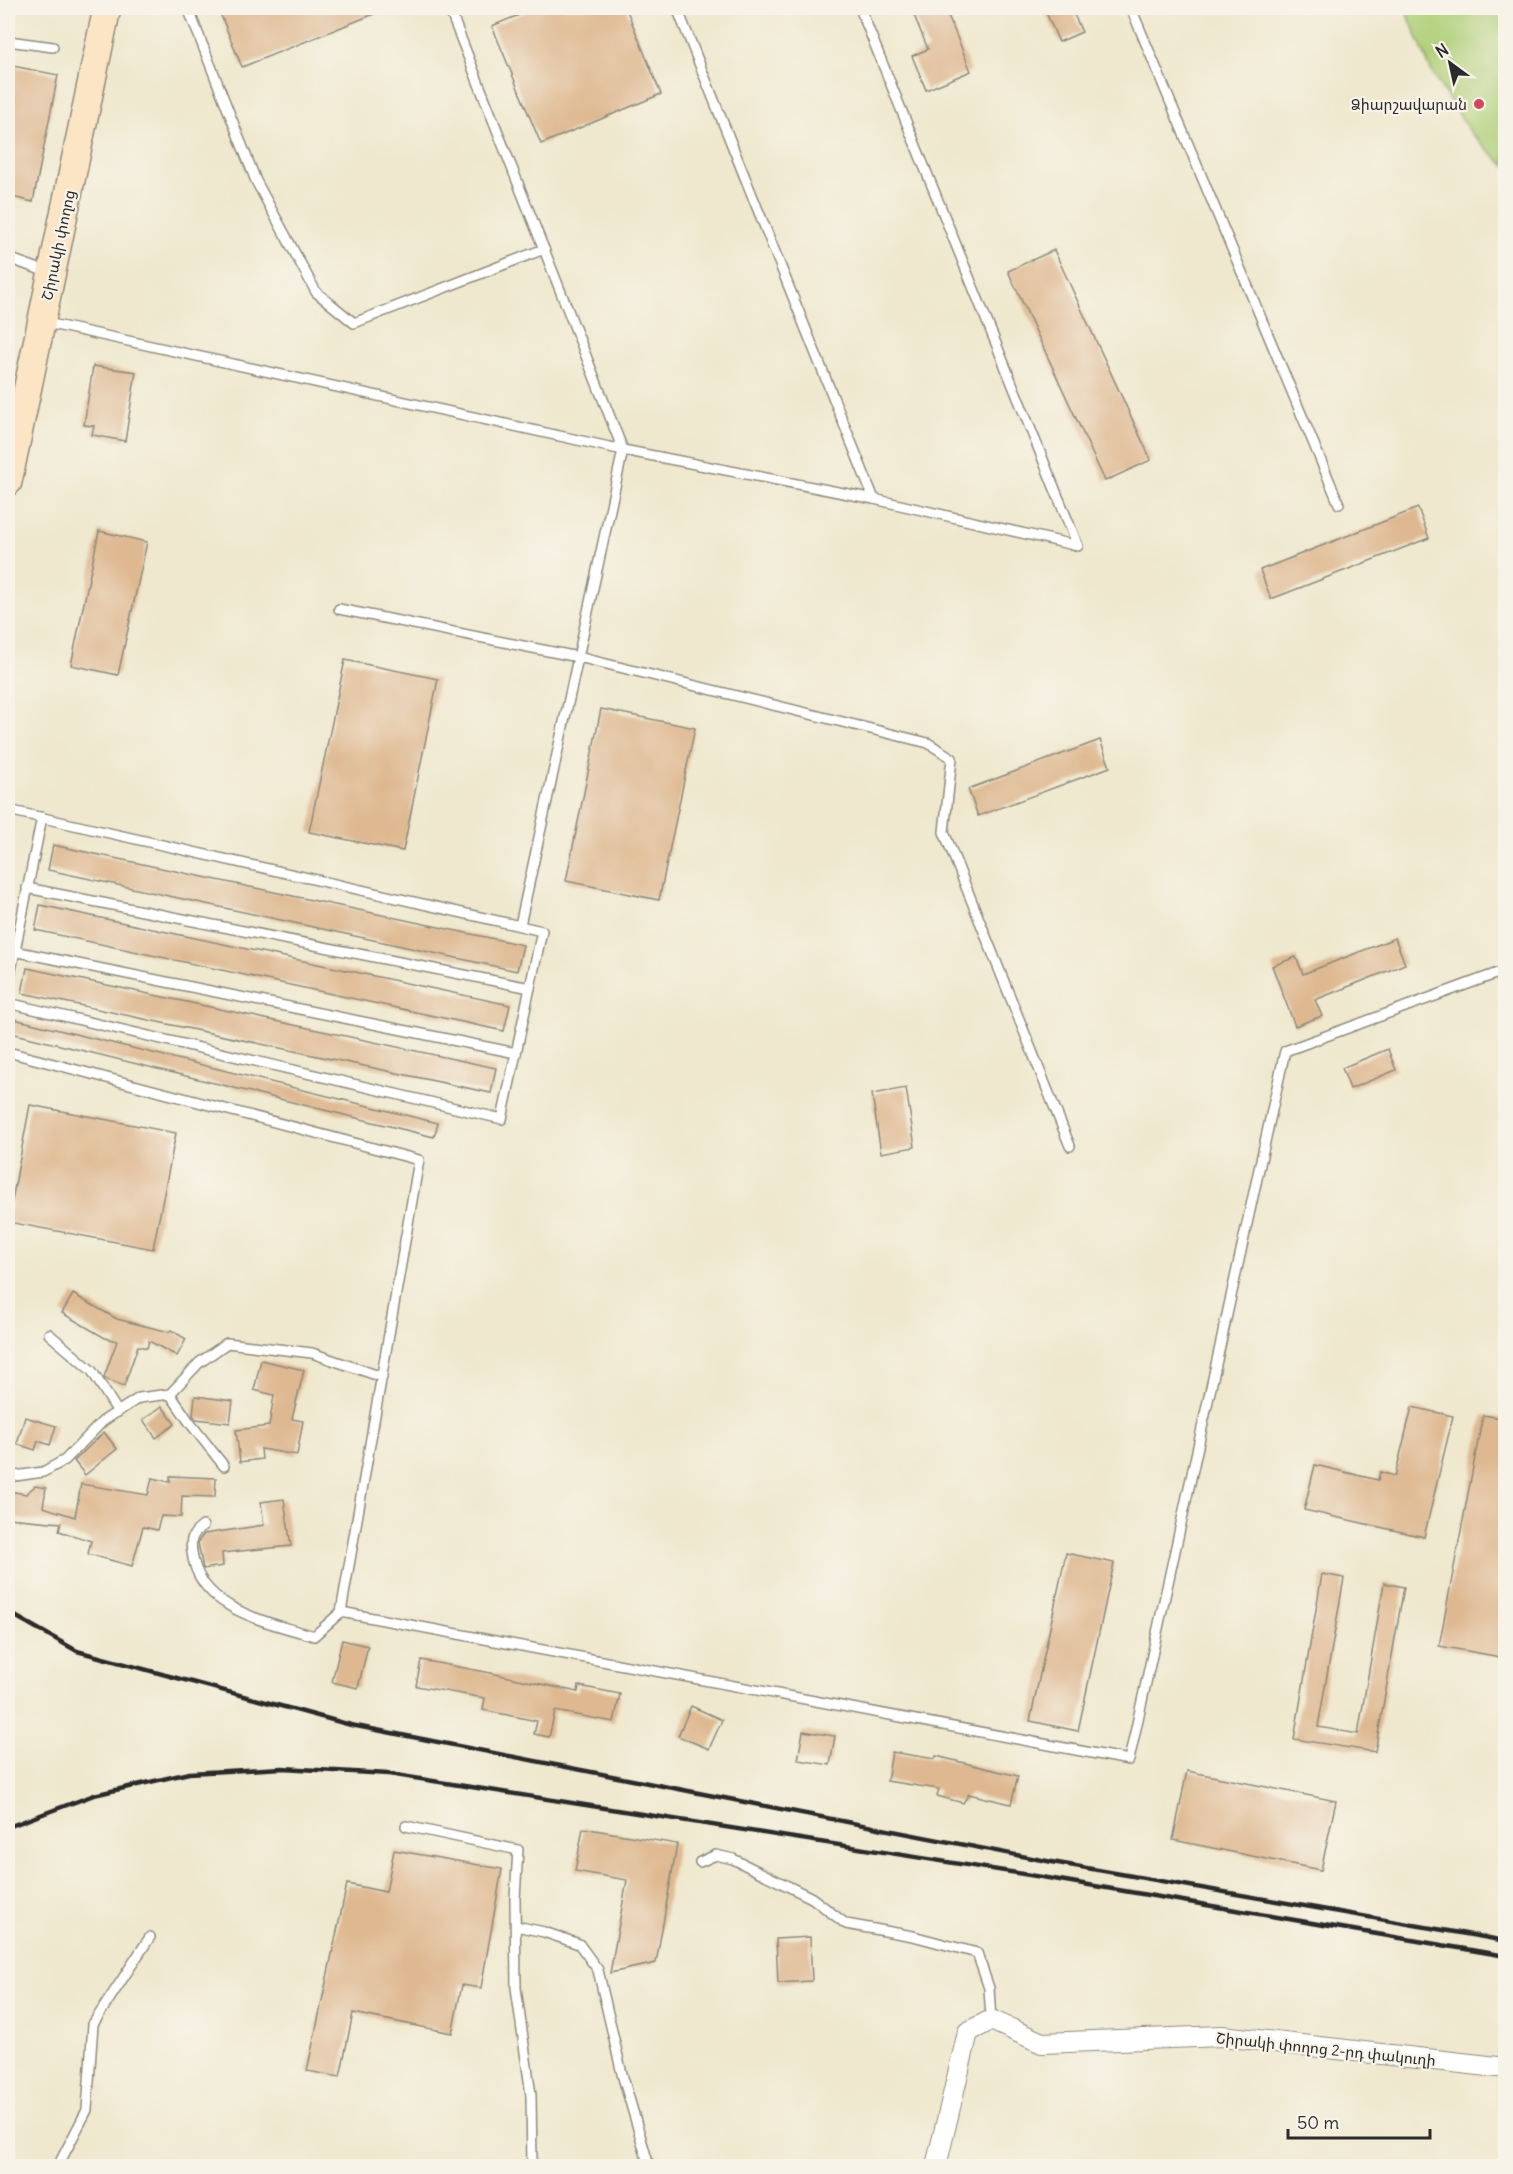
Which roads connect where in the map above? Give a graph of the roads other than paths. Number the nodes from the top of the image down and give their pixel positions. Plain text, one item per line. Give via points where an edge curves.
1 (97, 8) edge
2 (107, 8) edge
3 (188, 8) edge
4 (449, 8) edge
5 (676, 8) edge
6 (860, 8) edge
7 (1131, 8) edge
8 (8, 41) edge
9 (53, 47) dead end
10 (544, 249) junction
11 (8, 258) edge
12 (47, 272) junction
13 (37, 321) junction
14 (8, 432) edge
15 (623, 450) junction
16 (8, 482) edge
17 (874, 499) junction
18 (1339, 504) dead end
19 (339, 609) dead end
20 (578, 657) junction
21 (8, 810) edge
22 (42, 818) junction
23 (27, 888) junction
24 (520, 925) junction
25 (14, 951) junction
26 (1506, 970) edge
27 (8, 985) edge
28 (530, 988) junction
29 (8, 1003) edge
30 (8, 1052) edge
31 (516, 1053) junction
32 (1070, 1146) dead end
33 (49, 1334) dead end
34 (382, 1377) junction
35 (170, 1394) junction
36 (118, 1412) junction
37 (224, 1466) dead end
38 (8, 1477) edge
39 (203, 1526) dead end
40 (341, 1612) junction
41 (406, 1826) dead end
42 (700, 1862) dead end
43 (516, 1926) junction
44 (150, 1937) dead end
45 (991, 2020) junction
46 (1506, 2068) edge
47 (58, 2166) edge
48 (532, 2166) edge
49 (649, 2166) edge
50 (936, 2166) edge

1 - 12 main road, Շիրակի փողոց
2 - 12 main road, Շիրակի փողոց
3 - 10 lane via 256,182 316,292 354,323
4 - 10 lane
5 - 17 lane
6 - 17 lane via 1078,546
7 - 18 lane
8 - 9 lane
10 - 15 lane
11 - 12 lane
12 - 13 main road, Շիրակի փողոց
13 - 14 main road, Շիրակի փողոց
13 - 15 lane
13 - 16 main road, Շիրակի փողոց
15 - 17 lane
15 - 20 lane
19 - 20 lane
20 - 24 lane
20 - 32 lane via 928,743 952,758 944,832
21 - 22 lane
22 - 23 lane
22 - 24 lane
23 - 25 lane
23 - 28 lane
24 - 28 lane via 542,931
25 - 27 lane
25 - 31 lane
26 - 40 lane via 1284,1051 1129,1761
28 - 31 lane
29 - 31 lane via 502,1119
30 - 34 lane via 419,1160
33 - 36 lane via 92,1371
34 - 35 lane via 312,1353 227,1343 199,1363
34 - 40 lane
35 - 36 lane via 139,1398
35 - 37 lane
36 - 38 lane via 65,1460 43,1472
39 - 40 lane via 190,1539 192,1559 208,1590 247,1615 314,1636
41 - 43 lane via 518,1850
42 - 45 lane via 716,1855 734,1859 812,1898 846,1924 977,1953 989,1988
43 - 48 lane via 516,1988 531,2095
43 - 49 lane via 579,1944 598,1970
44 - 47 lane via 93,2024 87,2110
45 - 46 street, Շիրակի փողոց 2-րդ փակուղի via 1042,2043 1222,2036
45 - 50 street via 969,2032

